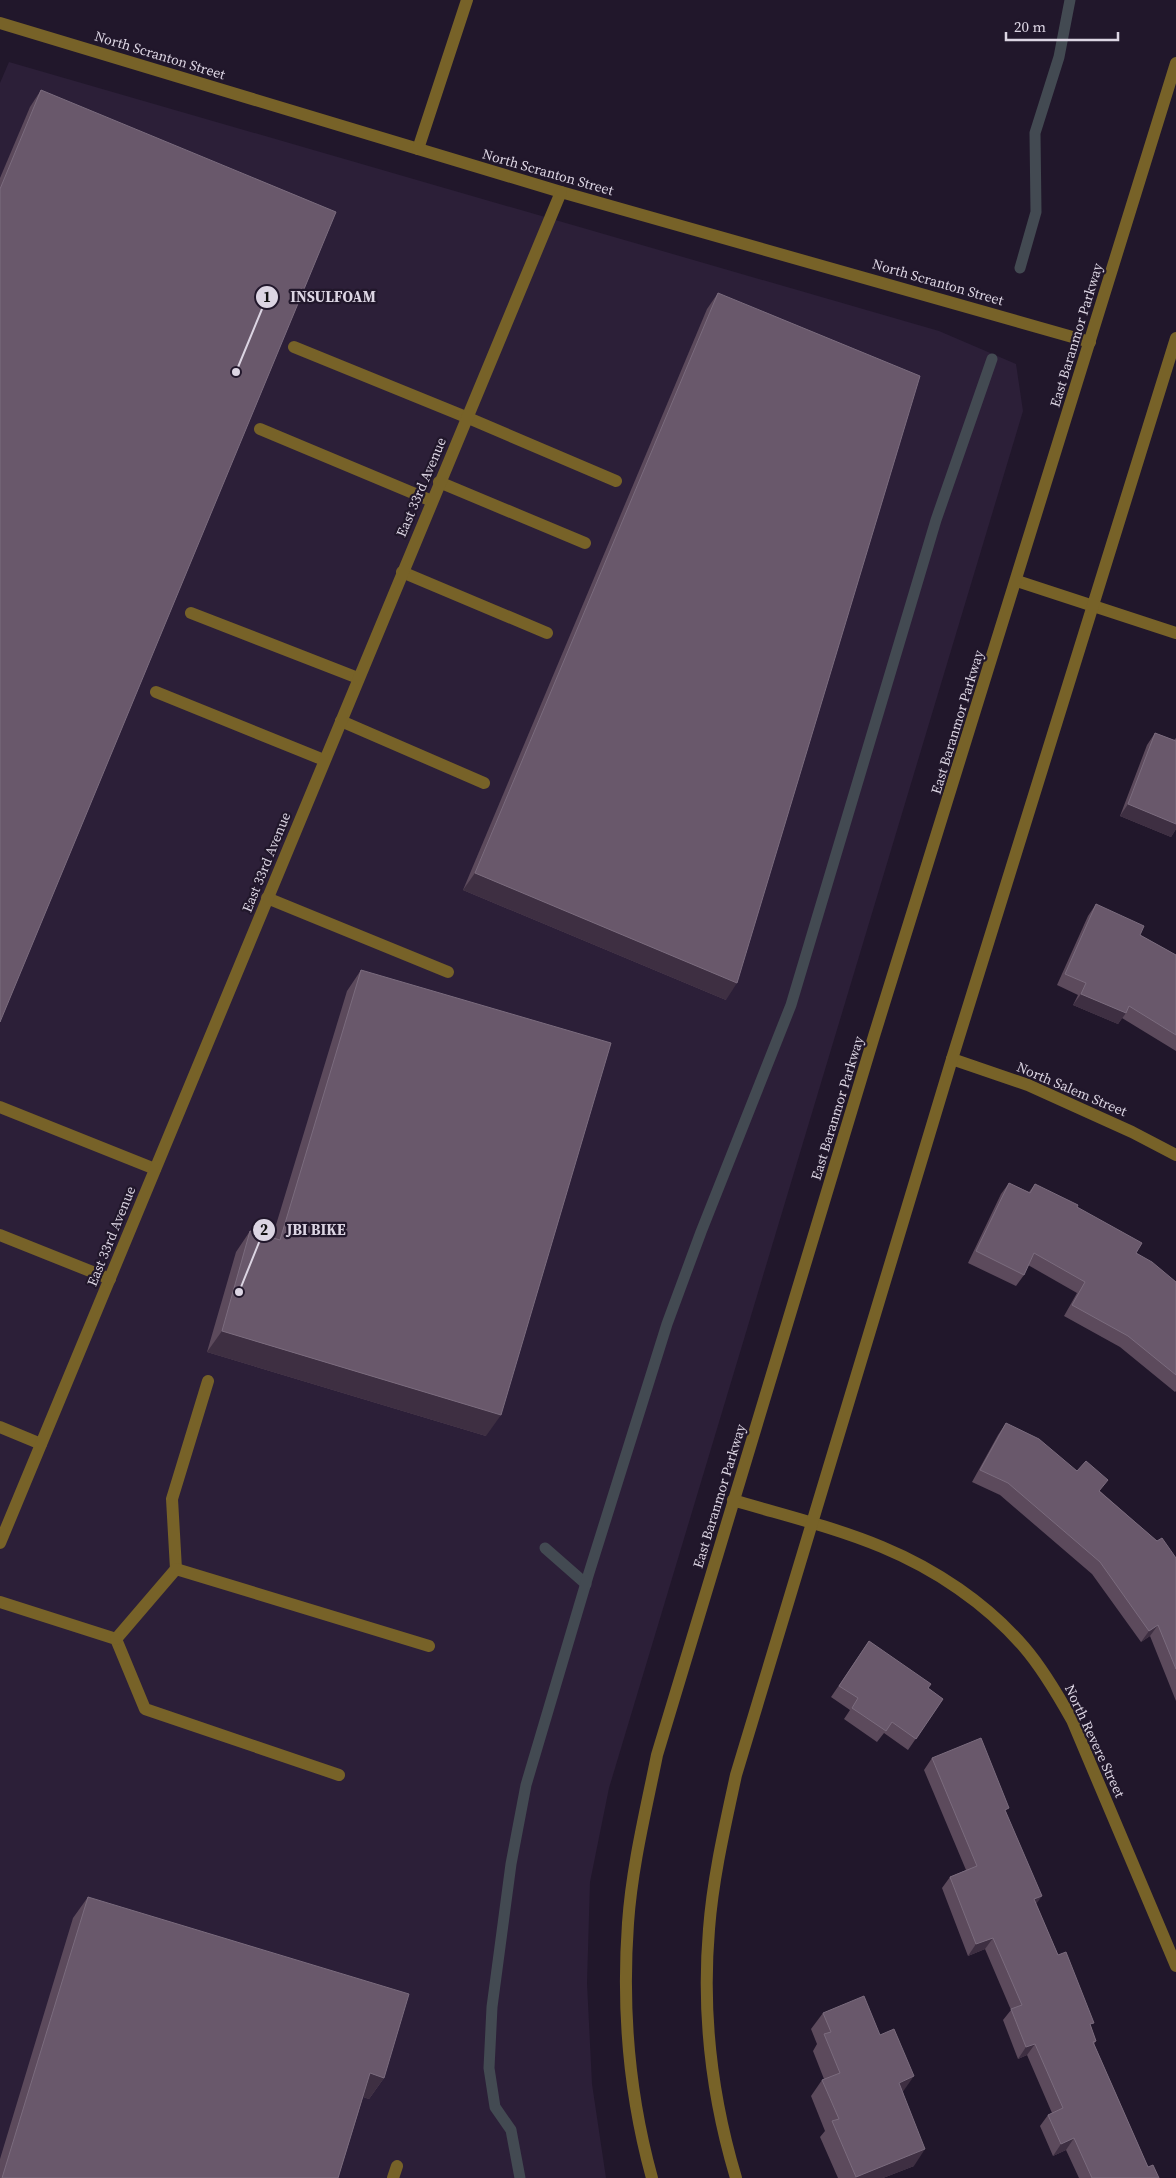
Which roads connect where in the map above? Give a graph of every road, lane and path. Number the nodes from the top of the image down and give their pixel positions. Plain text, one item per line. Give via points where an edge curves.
1 (466, 0) edge
2 (0, 23) edge
3 (1176, 63) edge
4 (418, 149) junction
5 (561, 192) junction
6 (1176, 338) edge
7 (1090, 342) junction
8 (294, 347) dead end
9 (466, 417) junction
10 (260, 429) dead end
11 (616, 481) dead end
12 (439, 482) junction
13 (432, 501) junction
14 (585, 543) dead end
15 (402, 572) junction
16 (1017, 581) junction
17 (1094, 605) junction
18 (191, 613) dead end
19 (547, 633) dead end
20 (1176, 633) edge
21 (358, 678) junction
22 (156, 692) dead end
23 (341, 720) junction
24 (324, 760) junction
25 (484, 783) dead end
26 (267, 898) junction
27 (448, 972) dead end
28 (952, 1059) junction
29 (0, 1107) edge
30 (1176, 1155) edge
31 (155, 1169) junction
32 (0, 1235) edge
33 (110, 1279) junction
34 (208, 1381) dead end
35 (0, 1427) edge
36 (41, 1444) junction
37 (733, 1500) junction
38 (811, 1523) junction
39 (0, 1541) edge
40 (176, 1569) junction
41 (0, 1602) edge
42 (116, 1639) junction
43 (429, 1646) dead end
44 (339, 1775) dead end
45 (1176, 1966) edge
46 (652, 2178) edge
47 (736, 2178) edge

1 - 4 street
2 - 4 street, North Scranton Street
3 - 7 street, East Baranmor Parkway
4 - 5 street, North Scranton Street
5 - 7 street, North Scranton Street
5 - 9 street, East 33rd Avenue
6 - 17 street
7 - 16 street, East Baranmor Parkway
8 - 9 street
9 - 11 street
9 - 12 street, East 33rd Avenue
10 - 13 street
12 - 13 street, East 33rd Avenue
12 - 14 street
13 - 15 street, East 33rd Avenue
15 - 19 street
15 - 21 street, East 33rd Avenue
16 - 17 street
16 - 37 street, East Baranmor Parkway
17 - 20 street
17 - 28 street
18 - 21 street
21 - 23 street, East 33rd Avenue
22 - 24 street
23 - 24 street, East 33rd Avenue
23 - 25 street
24 - 26 street, East 33rd Avenue
26 - 27 street
26 - 31 street, East 33rd Avenue
28 - 30 street, North Salem Street via 1028,1085
28 - 38 street
29 - 31 street
31 - 33 street, East 33rd Avenue
32 - 33 street
33 - 36 street, East 33rd Avenue
34 - 40 street via 172,1499
35 - 36 street
36 - 39 street, East 33rd Avenue
37 - 38 street, North Revere Street
37 - 46 street, East Baranmor Parkway via 657,1755 628,1922 626,1994 631,2077
38 - 45 street, North Revere Street via 883,1547 940,1576 972,1598 1024,1647 1072,1720
38 - 47 street via 736,1775 718,1858 709,1928 707,1992 712,2067 723,2132
40 - 42 street
40 - 43 street
41 - 42 street
42 - 44 street via 145,1709

